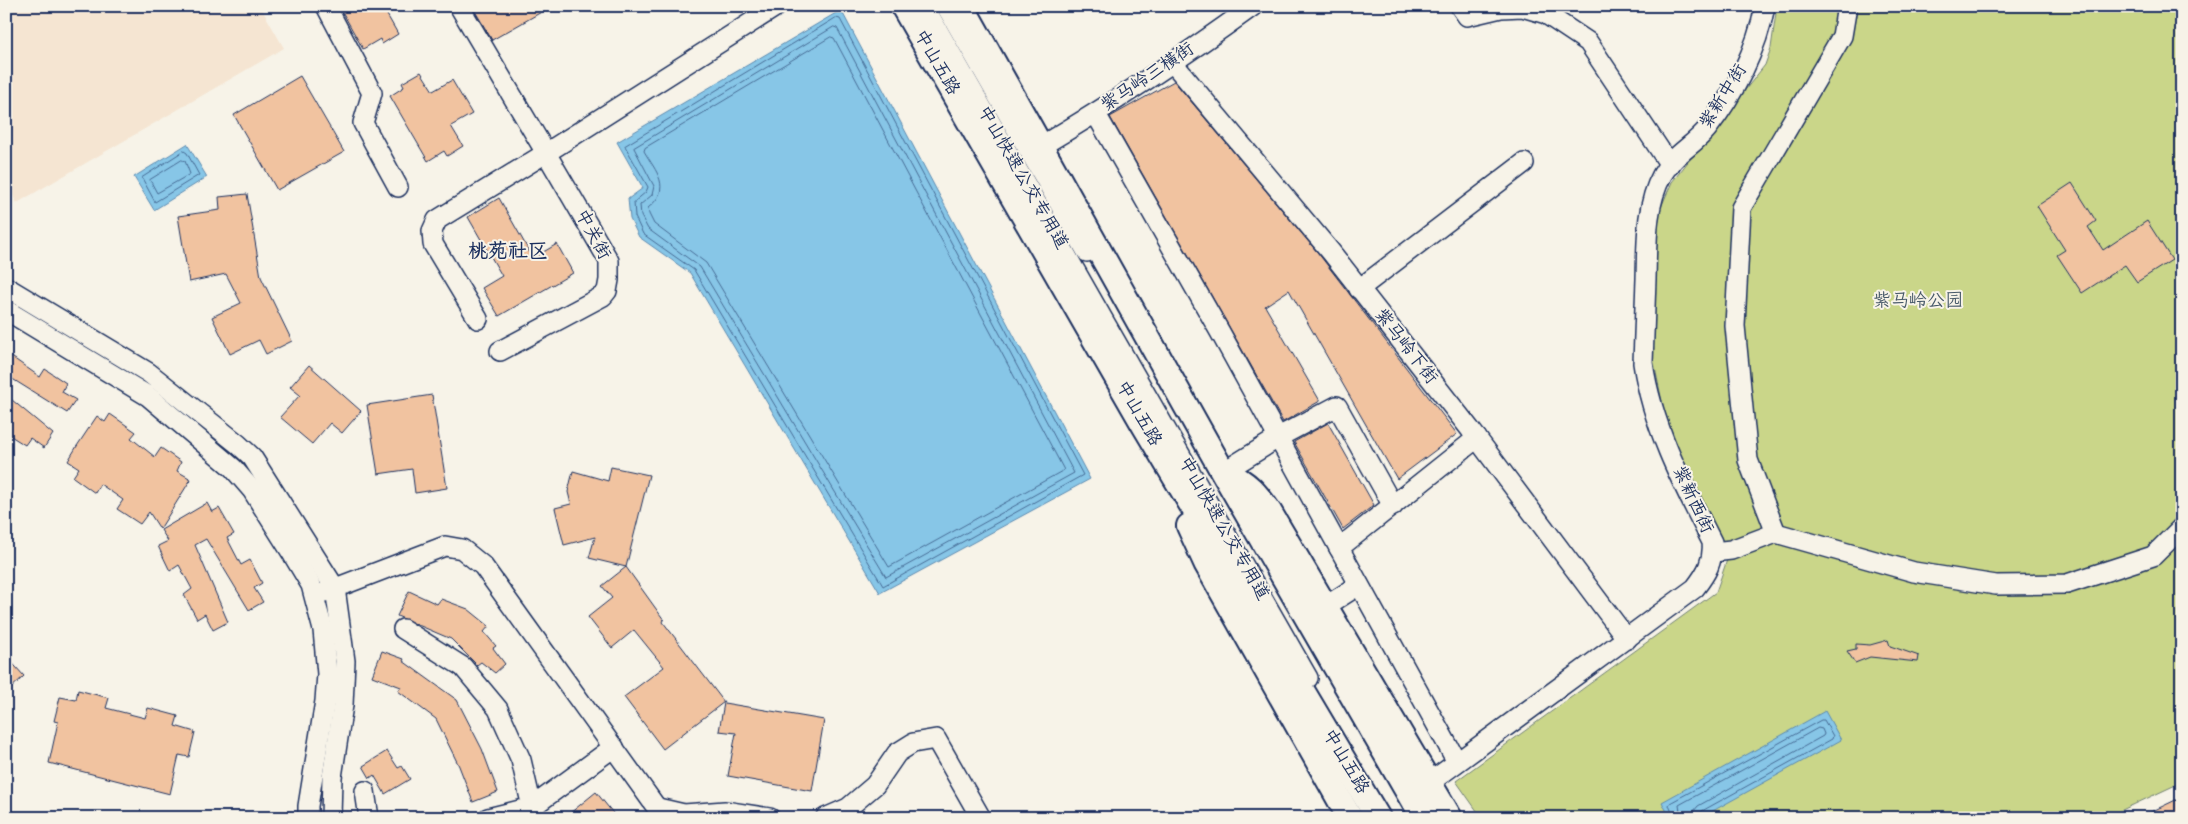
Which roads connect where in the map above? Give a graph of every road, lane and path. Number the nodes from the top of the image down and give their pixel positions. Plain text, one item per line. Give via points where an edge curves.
1 (326, 6) edge
2 (460, 6) edge
3 (777, 6) edge
4 (903, 6) edge
5 (924, 6) edge
6 (946, 6) edge
7 (962, 6) edge
8 (1253, 6) edge
9 (1460, 6) edge
10 (1765, 6) edge
11 (1846, 6) edge
12 (1173, 63) junction
13 (1096, 114) junction
14 (1041, 146) junction
15 (546, 153) junction
16 (1524, 164) dead end
17 (1666, 170) junction
18 (398, 187) dead end
19 (6, 286) edge
20 (1360, 289) junction
21 (6, 310) edge
22 (478, 319) dead end
23 (500, 351) dead end
24 (1477, 438) junction
25 (1223, 472) junction
26 (1184, 492) junction
27 (1392, 506) junction
28 (2182, 527) edge
29 (1776, 533) junction
30 (1339, 548) junction
31 (1713, 552) junction
32 (1359, 585) junction
33 (336, 588) junction
34 (314, 596) junction
35 (1326, 606) junction
36 (403, 629) dead end
37 (1627, 639) junction
38 (614, 747) junction
39 (1457, 762) junction
40 (1429, 782) junction
41 (365, 792) dead end
42 (535, 812) edge
43 (661, 813) edge
44 (308, 818) edge
45 (331, 818) edge
46 (369, 818) edge
47 (488, 818) edge
48 (770, 818) edge
49 (826, 818) edge
50 (981, 818) edge
51 (1350, 818) edge
52 (1378, 818) edge
53 (1388, 818) edge
54 (1410, 818) edge
55 (1423, 818) edge
56 (1450, 818) edge

1 - 18 street via 372,93 363,123
2 - 15 street, 中关街
3 - 15 street
4 - 26 main road, 中山五路
5 - 53 street, 中山快速公交专用道
6 - 54 street, 中山快速公交专用道
7 - 14 main road
8 - 12 street, 紫马岭三横街
9 - 17 street via 1467,16 1522,7 1546,14 1588,42
10 - 17 street, 紫新中街 via 1744,68 1726,100 1706,130
11 - 29 street via 1842,36 1741,208 1735,326 1748,460
12 - 13 street, 紫马岭三横街
12 - 20 street, 紫马岭下街
13 - 14 street, 紫马岭三横街
13 - 30 street
14 - 25 main road
15 - 22 street via 437,220 432,231 433,244
15 - 23 street, 中关街 via 609,261 607,291
16 - 20 street
17 - 31 street, 紫新西街 via 1654,193 1648,231 1643,363 1660,431 1712,542
19 - 33 street via 149,373 238,444 252,457
20 - 24 street, 紫马岭下街
21 - 34 street via 148,396 233,468 252,490 311,585
24 - 27 street
24 - 37 street, 紫马岭下街
25 - 27 street via 1337,406
25 - 35 main road via 1242,480 1256,492
25 - 55 main road
26 - 51 main road via 1188,522 1198,547
26 - 52 main road, 中山五路
27 - 30 street
28 - 29 street via 2154,556 2068,584 1996,585 1914,572
29 - 31 street via 1731,550
30 - 32 street
31 - 37 street, 紫新西街 via 1705,575 1695,588
32 - 35 street
32 - 39 street
33 - 34 street
33 - 38 street via 445,546 462,549 483,566
33 - 45 street via 345,661 343,705 332,777
34 - 44 street via 327,674
35 - 40 main road
36 - 42 street via 463,667 498,709 521,760
37 - 39 street, 紫新西街
38 - 42 street
38 - 43 street
39 - 40 street, 紫新西街
40 - 56 main road
41 - 46 street
42 - 47 street
43 - 48 street via 725,810
49 - 50 street via 848,808 875,785 897,753 912,742 936,739

